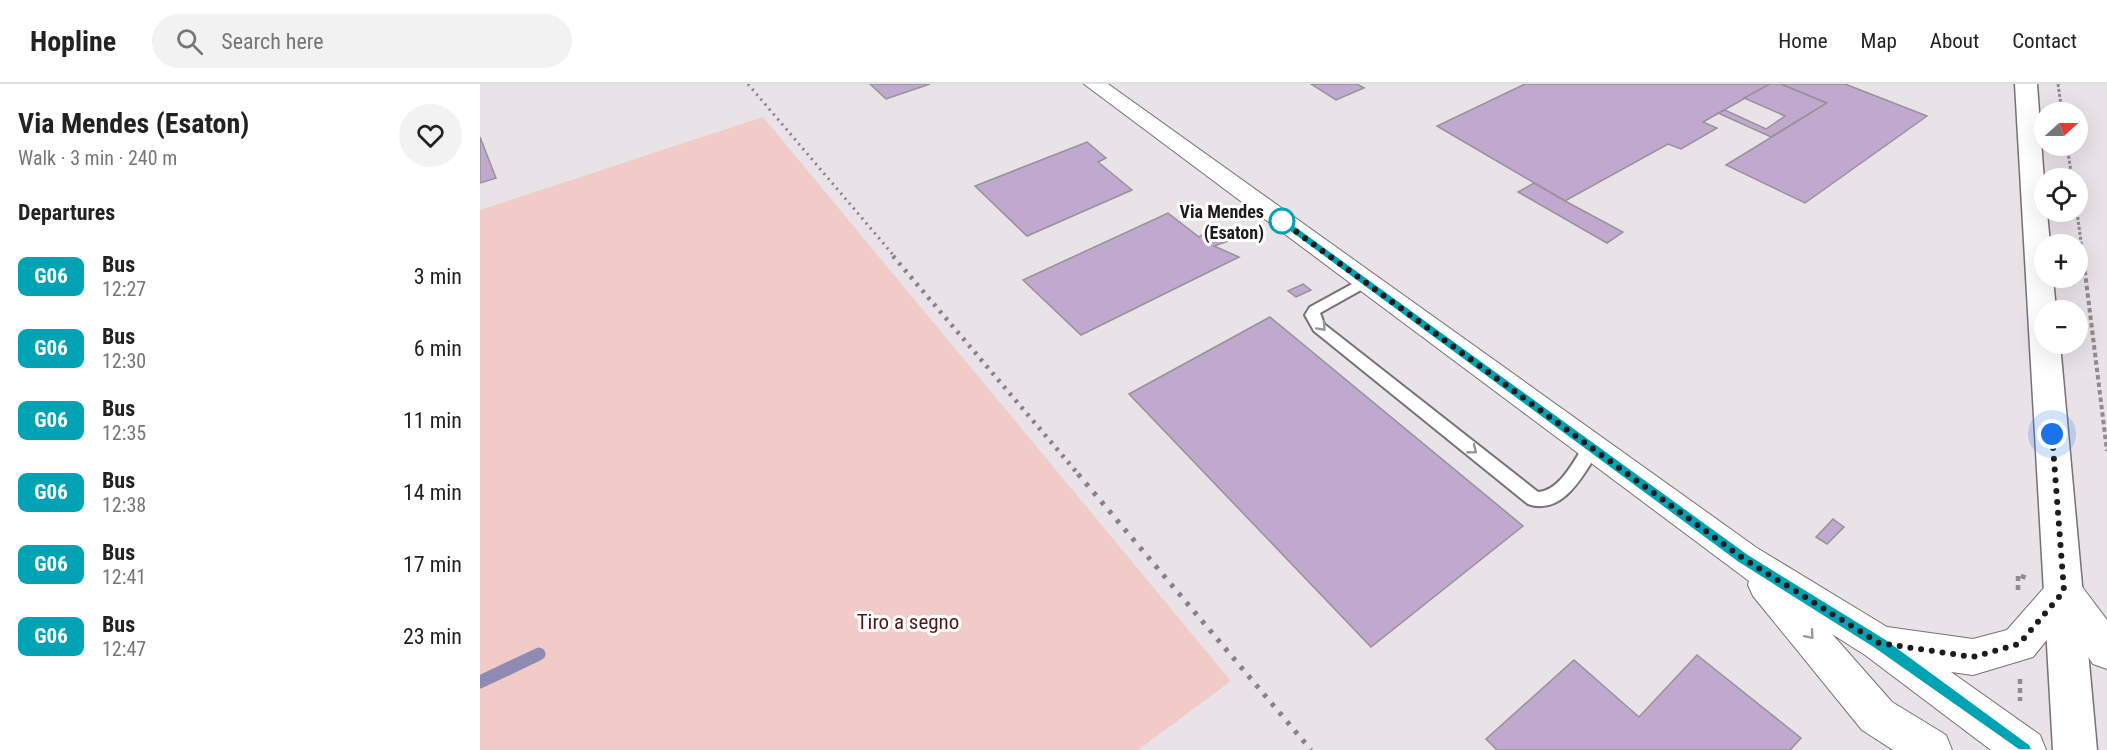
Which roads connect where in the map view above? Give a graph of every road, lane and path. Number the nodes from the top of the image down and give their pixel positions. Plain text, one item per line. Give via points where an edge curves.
1 (1094, 84) edge
2 (2026, 84) edge
3 (2058, 84) edge
4 (2061, 102) edge
5 (2078, 222) edge
6 (1365, 282) junction
7 (2042, 300) edge
8 (2046, 354) edge
9 (1592, 447) junction
10 (2107, 452) edge
11 (1744, 559) junction
12 (2064, 591) junction
13 (1879, 643) junction
14 (2107, 651) edge
15 (1877, 716) junction
16 (1899, 750) edge
17 (1931, 750) edge
18 (2025, 750) edge
19 (2075, 750) edge

1 - 6 street
2 - 7 street
3 - 4 path
5 - 10 path
6 - 9 street
6 -> 9 lane via 1315,310 1312,315 1319,327 1534,499 1544,501 1557,494
8 - 12 street
9 - 11 street
11 - 13 street
11 -> 15 street
12 - 13 street via 2019,644 1973,657
12 - 14 street
12 - 19 street
13 - 18 street
15 - 16 street
15 - 17 street

